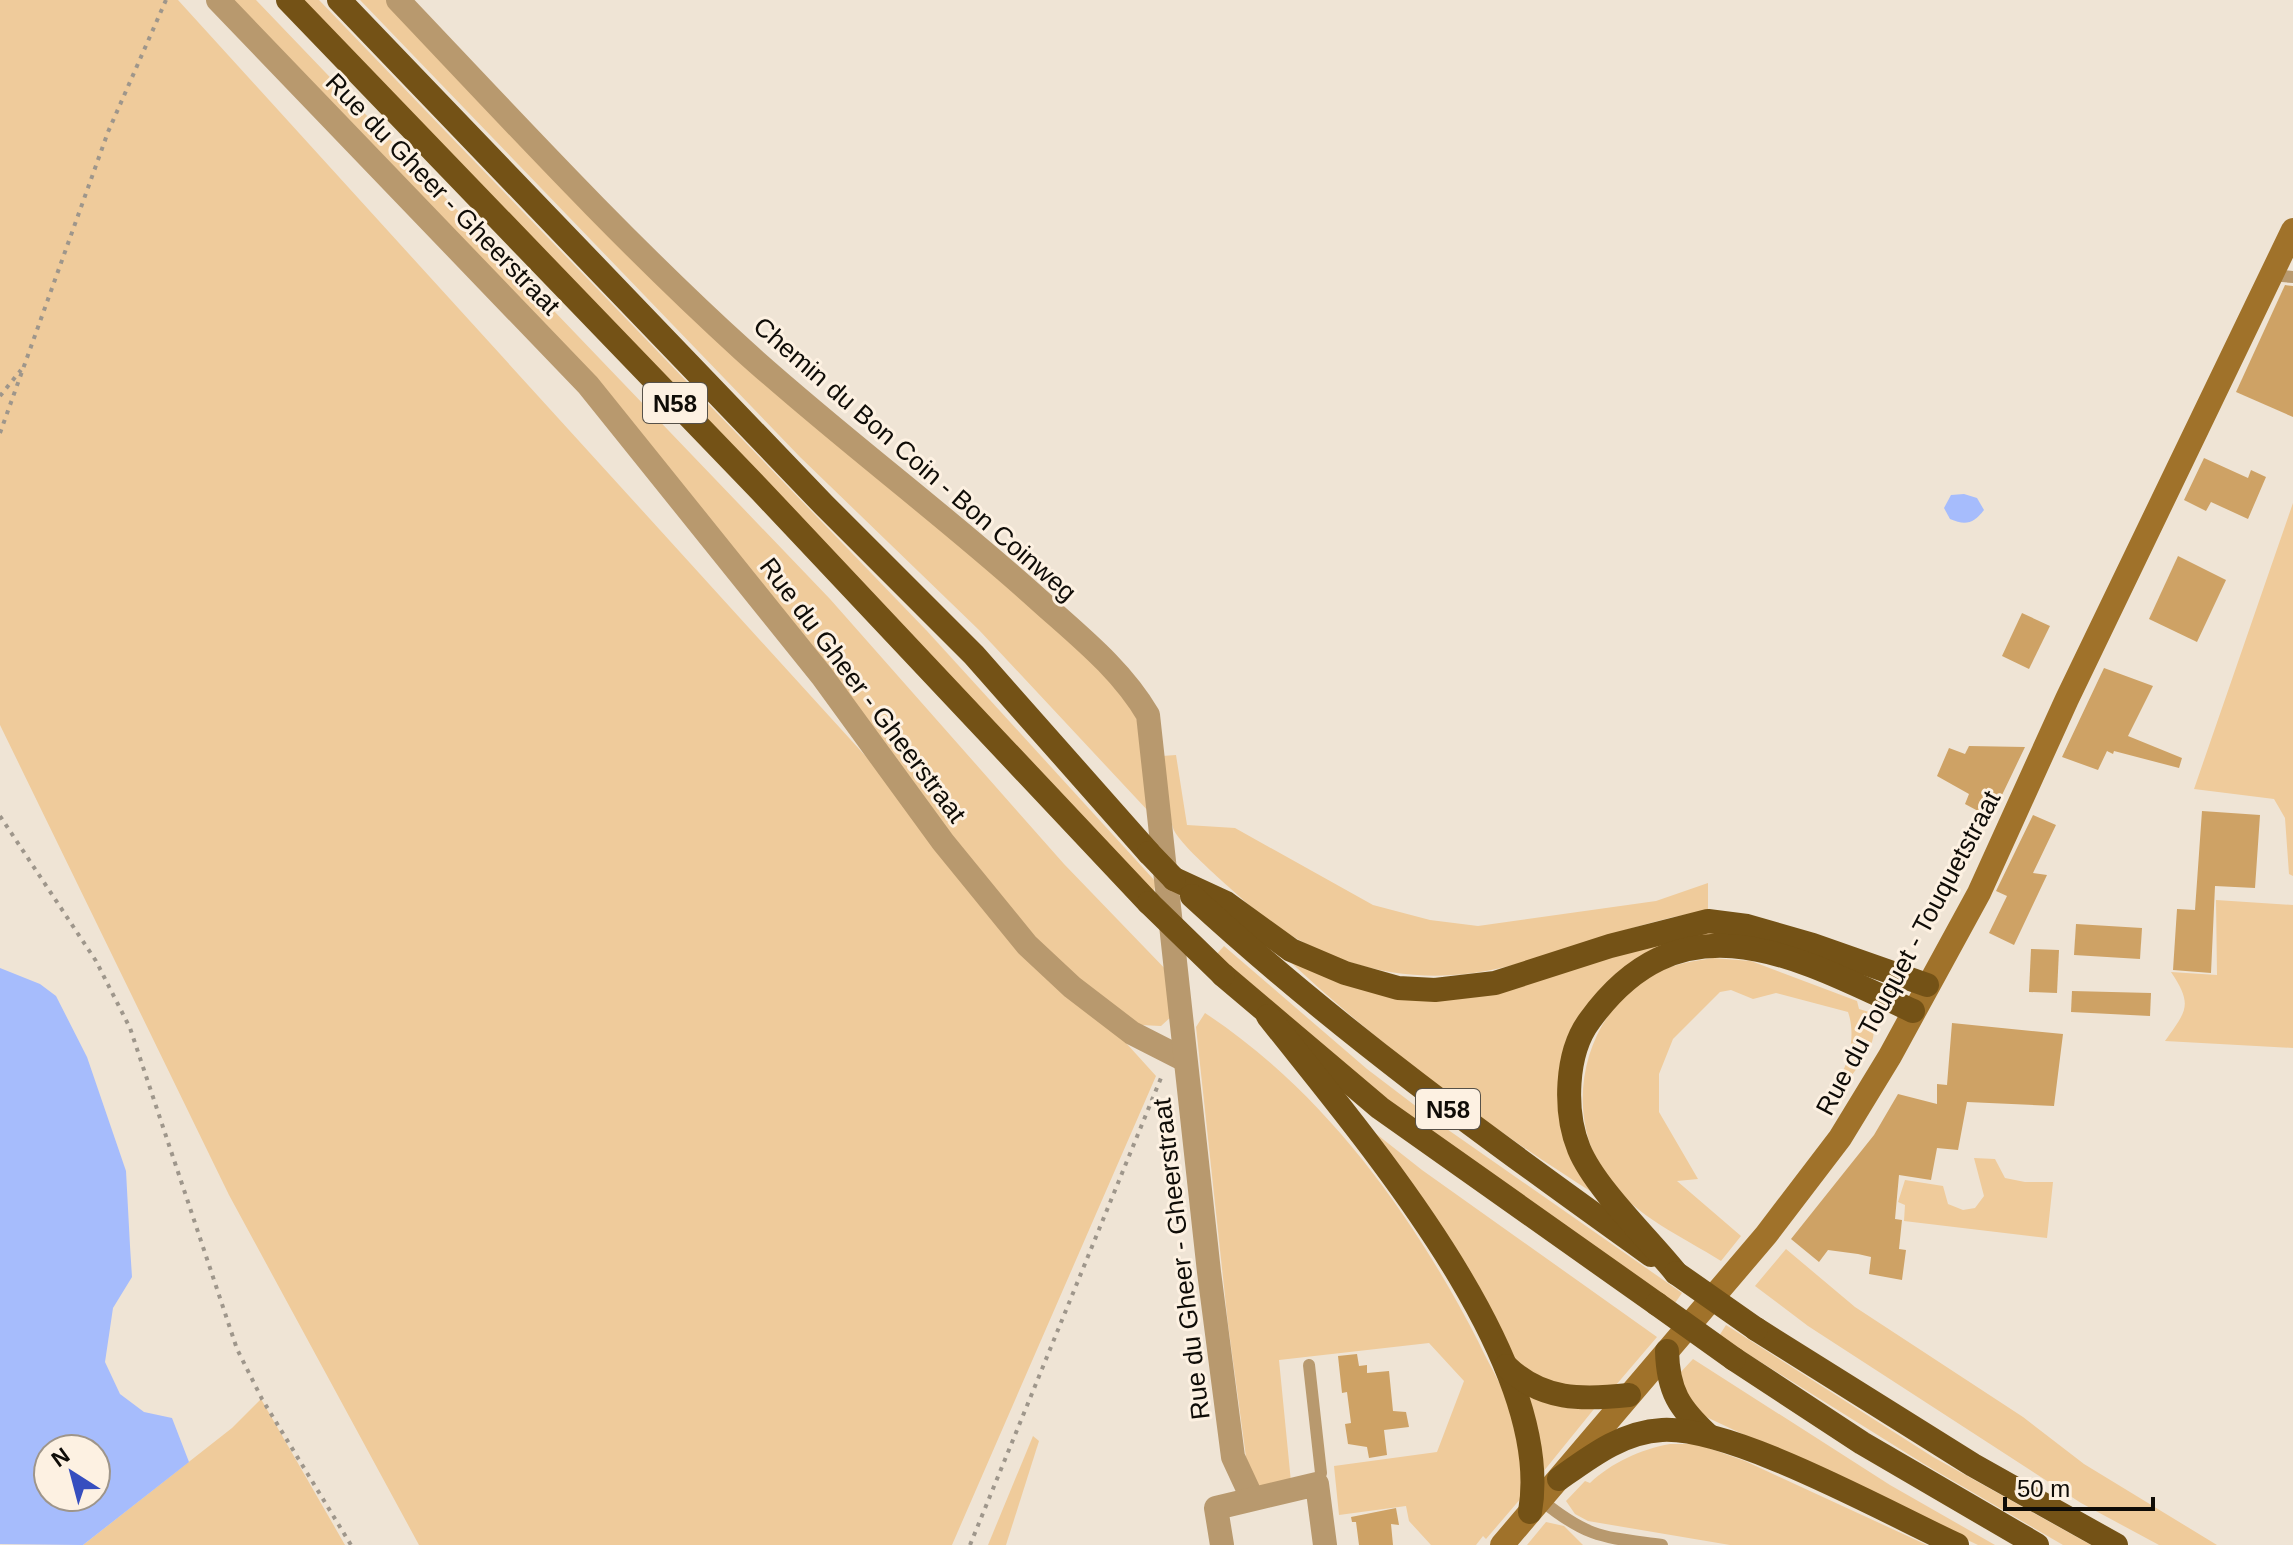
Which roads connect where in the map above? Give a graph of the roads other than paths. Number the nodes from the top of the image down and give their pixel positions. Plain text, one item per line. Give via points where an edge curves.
1 (218, 0) edge
2 (288, 0) edge
3 (339, 0) edge
4 (398, 0) edge
5 (2293, 230) edge
6 (2282, 276) edge
7 (1174, 879) junction
8 (1927, 985) junction
9 (1913, 1011) junction
10 (1268, 1016) junction
11 (1178, 1056) junction
12 (1676, 1273) junction
13 (1667, 1351) junction
14 (1502, 1361) junction
15 (1309, 1365) dead end
16 (1629, 1395) junction
17 (1708, 1435) junction
18 (1559, 1479) junction
19 (1317, 1484) junction
20 (1252, 1498) junction
21 (1536, 1506) junction
22 (1222, 1545) edge
23 (1325, 1545) edge
24 (1502, 1545) edge
25 (1662, 1545) edge
26 (1957, 1545) edge
27 (2037, 1545) edge
28 (2116, 1545) edge

1 - 11 street, Rue du Gheer - Gheerstraat via 588,385 822,676 962,867 1027,945 1132,1033
2 - 10 highway, N58, bridge via 1149,903
3 - 7 highway, N58, bridge via 974,655
4 - 11 street, Chemin du Bon Coin - Bon Coinweg via 743,350 1007,571 1133,690 1148,715 1181,992
5 - 6 main road, Rue du Touquet - Touquetstraat
6 - 8 main road, Rue du Touquet - Touquetstraat via 2067,699 1986,880
7 - 8 highway via 1226,903 1291,950 1398,988 1495,983 1708,921 1813,945
7 - 12 highway, N58 via 1446,1108
8 - 9 main road, Rue du Touquet - Touquetstraat
9 - 12 highway via 1791,960 1726,944 1662,955 1609,994 1585,1026 1572,1064 1569,1104 1579,1149 1604,1188
9 - 13 main road, Rue du Touquet - Touquetstraat via 1840,1138
10 - 14 highway via 1398,1180 1447,1256
10 - 27 highway, N58, bridge via 1380,1108 1734,1359 1862,1443
11 - 20 street, Rue du Gheer - Gheerstraat via 1233,1457
12 - 28 highway, N58, bridge via 1973,1465
13 - 16 main road, Rue du Touquet - Touquetstraat
13 - 17 highway via 1667,1377 1676,1399
14 - 16 highway via 1533,1387 1558,1396
14 - 21 highway via 1531,1445
15 - 19 lane via 1321,1473
16 - 18 main road, Rue du Touquet - Touquetstraat
17 - 18 highway via 1660,1430 1624,1438
17 - 26 highway
18 - 21 main road, Rue du Touquet - Touquetstraat
19 - 20 street
19 - 23 street
20 - 22 street via 1216,1508
21 - 24 main road, Rue du Touquet - Touquetstraat
21 - 25 lane via 1595,1535

